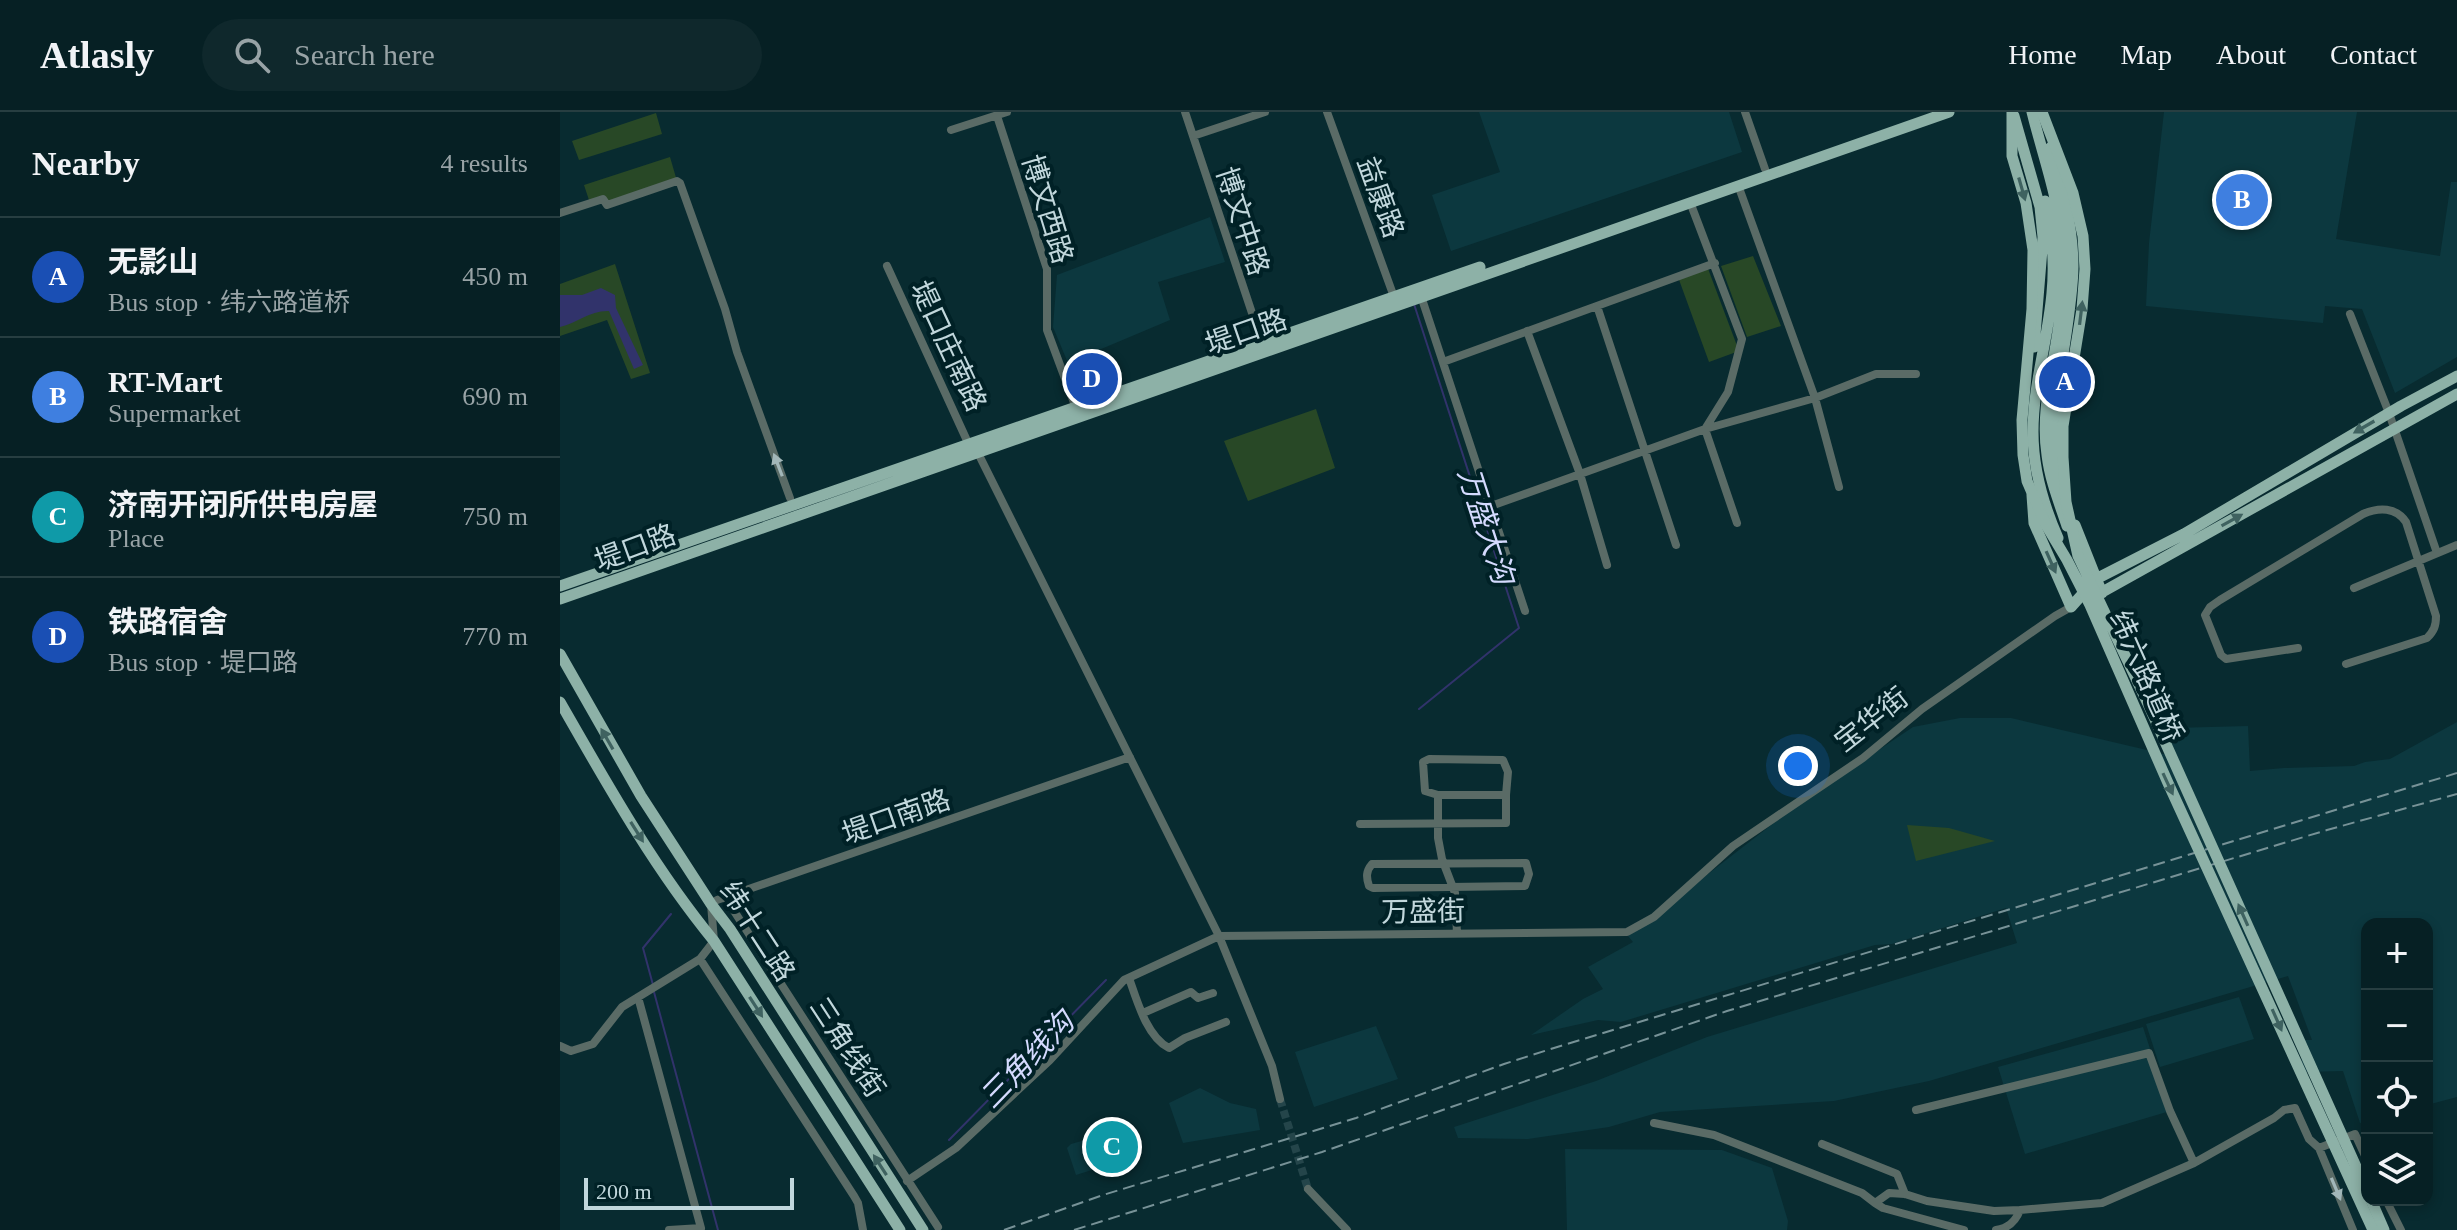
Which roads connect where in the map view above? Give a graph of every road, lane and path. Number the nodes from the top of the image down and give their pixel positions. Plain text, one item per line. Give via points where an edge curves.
1 (1007, 112) edge
2 (1185, 112) edge
3 (1265, 112) edge
4 (1327, 112) edge
5 (1745, 112) edge
6 (1926, 112) edge
7 (1949, 112) edge
8 (2012, 112) edge
9 (2021, 112) edge
10 (2032, 112) edge
11 (2041, 112) edge
12 (997, 116) junction
13 (951, 130) dead end
14 (1193, 136) junction
15 (1765, 169) junction
16 (1739, 190) junction
17 (1690, 202) junction
18 (560, 213) edge
19 (1715, 263) junction
20 (887, 266) dead end
21 (1421, 296) junction
22 (1394, 297) junction
23 (1597, 306) junction
24 (2350, 314) dead end
25 (1527, 331) junction
26 (1262, 343) junction
27 (1443, 362) junction
28 (1916, 374) dead end
29 (2457, 376) edge
30 (2457, 394) edge
31 (1815, 398) junction
32 (1076, 408) junction
33 (2389, 413) junction
34 (1705, 429) junction
35 (2395, 429) junction
36 (973, 448) junction
37 (1646, 451) junction
38 (1580, 474) junction
39 (1839, 487) dead end
40 (790, 498) dead end
41 (1491, 506) junction
42 (1737, 523) dead end
43 (1676, 545) dead end
44 (2457, 545) edge
45 (2437, 553) junction
46 (2073, 558) junction
47 (2419, 561) junction
48 (1607, 565) dead end
49 (2096, 579) junction
50 (560, 586) edge
51 (2354, 588) dead end
52 (2102, 593) junction
53 (560, 599) edge
54 (2071, 607) junction
55 (1525, 611) dead end
56 (2298, 648) dead end
57 (560, 654) edge
58 (2346, 664) dead end
59 (560, 702) edge
60 (1130, 757) junction
61 (1438, 795) junction
62 (1506, 795) junction
63 (1360, 824) dead end
64 (1438, 824) junction
65 (1444, 863) junction
66 (1453, 887) junction
67 (725, 897) junction
68 (711, 904) junction
69 (1627, 932) joint
70 (1457, 933) junction
71 (1219, 936) junction
72 (714, 941) junction
73 (700, 959) junction
74 (1129, 978) junction
75 (1213, 993) dead end
76 (638, 997) junction
77 (1143, 1013) junction
78 (1226, 1022) dead end
79 (560, 1046) edge
80 (1280, 1099) tunnel mouth
81 (1916, 1110) dead end
82 (1654, 1123) dead end
83 (1822, 1144) dead end
84 (2361, 1147) edge
85 (2319, 1148) junction
86 (2194, 1163) junction
87 (2361, 1178) edge
88 (907, 1181) junction
89 (1308, 1189) tunnel mouth
90 (1905, 1194) junction
91 (1875, 1203) junction
92 (2374, 1206) edge
93 (2389, 1206) edge
94 (2020, 1210) junction
95 (938, 1227) dead end
96 (669, 1230) edge
97 (863, 1230) edge
98 (900, 1230) edge
99 (923, 1230) edge
100 (1347, 1230) edge
101 (1964, 1230) edge
102 (1996, 1230) edge
103 (2353, 1230) edge
104 (2373, 1230) edge
105 (2384, 1230) edge
106 (2401, 1230) edge

1 - 12 street
2 - 14 street, 博文中路
3 - 14 street
4 - 22 street, 益康路
5 - 15 street
6 - 15 main road, 堤口路
7 - 16 main road, 堤口路
8 -> 46 main road, bridge via 2012,156 2033,250 2023,455 2032,496 2046,525
8 -> 54 main road via 2040,207 2043,237 2026,434 2034,523
9 - 46 main road, 纬六路道桥, bridge via 2048,216 2053,267 2033,416 2036,472 2051,520
10 - 46 main road, 纬六路道桥, bridge via 2057,202 2063,259 2046,454
46 -> 11 main road, bridge via 2063,426 2082,309 2083,236 2058,147
11 - 49 main road via 2066,199 2073,267 2056,433 2058,481
12 - 13 street
12 - 32 street, 博文西路 via 1047,269 1047,330
14 - 26 street, 博文中路
15 - 22 main road, 堤口路
16 - 17 main road, 堤口路
16 - 31 street
17 - 19 street
17 - 21 main road, 堤口路
40 -> 18 street via 680,183
19 - 23 street
19 - 34 street via 1742,339 1728,392
20 - 36 street, 堤口庄南路
21 - 27 street
21 - 36 main road, 堤口路
22 - 26 main road, 堤口路
23 - 25 street
23 - 37 street
24 - 33 street
25 - 27 street
25 - 38 street
26 - 32 main road, 堤口路
27 - 41 street
28 - 31 street via 1876,374
29 - 33 main road, 宝华街
30 - 35 main road, 宝华街
31 - 34 street
31 - 39 street
32 - 36 main road, 堤口路
33 - 35 street
33 -> 49 main road, 宝华街 via 2184,534
34 - 37 street
34 - 42 street
35 - 45 street
52 -> 35 main road, 宝华街
36 - 50 main road, 堤口路
36 - 53 main road, 堤口路
36 - 60 street
37 - 38 street
37 - 43 street
38 - 41 street
38 - 48 street
41 - 55 street
44 - 45 street
45 - 47 street
87 -> 46 main road, 纬六路道桥, bridge via 2148,704
46 -> 104 main road, 纬六路道桥, bridge
47 - 51 street
47 - 56 street via 2401,515 2375,509 2220,600 2205,615 2226,659
47 - 58 street via 2436,616 2434,631 2427,638
49 - 52 main road
49 - 54 main road, 宝华街
52 - 54 main road, 宝华街
54 - 69 street, 宝华街 via 1733,846 1654,917
68 -> 57 main road, 纬十二路
59 -> 72 main road, 纬十二路 via 684,904
60 - 67 street, 堤口南路
60 - 71 street
61 - 62 street
61 - 62 street via 1425,791 1423,762 1429,759 1503,760
61 - 64 street
62 - 64 street via 1506,823
63 - 64 street
64 - 65 street
65 - 66 street
65 - 66 street via 1528,865 1525,886
65 - 66 street via 1372,864 1367,870 1369,886
66 - 70 street
67 - 68 street, 堤口南路
67 - 88 street, 三角线街
68 - 72 street
99 -> 68 main road, 纬十二路
69 - 70 street, 万盛街
70 - 71 street, 万盛街
71 - 74 street
71 - 80 street via 1272,1066
72 - 73 street
72 -> 98 main road, 纬十二路
73 - 76 street
73 - 97 street via 854,1196
74 - 77 street
74 - 88 street via 956,1148
75 - 77 street via 1198,998 1191,992
76 - 79 street via 622,1007 593,1044 571,1051
76 - 96 street via 701,1228
77 - 78 street via 1169,1048
81 - 86 street via 2149,1053
82 - 91 street via 1714,1135 1862,1193
83 - 90 street via 1897,1174
84 - 85 street via 2355,1134
85 - 86 street via 2295,1108
85 -> 103 street
86 - 94 street via 2102,1203
88 - 95 street, 三角线街
89 - 100 street
90 - 91 street via 1889,1193
90 - 94 street via 1981,1209
91 - 101 street
92 - 105 main road
93 - 106 street
94 - 102 street via 2016,1221

